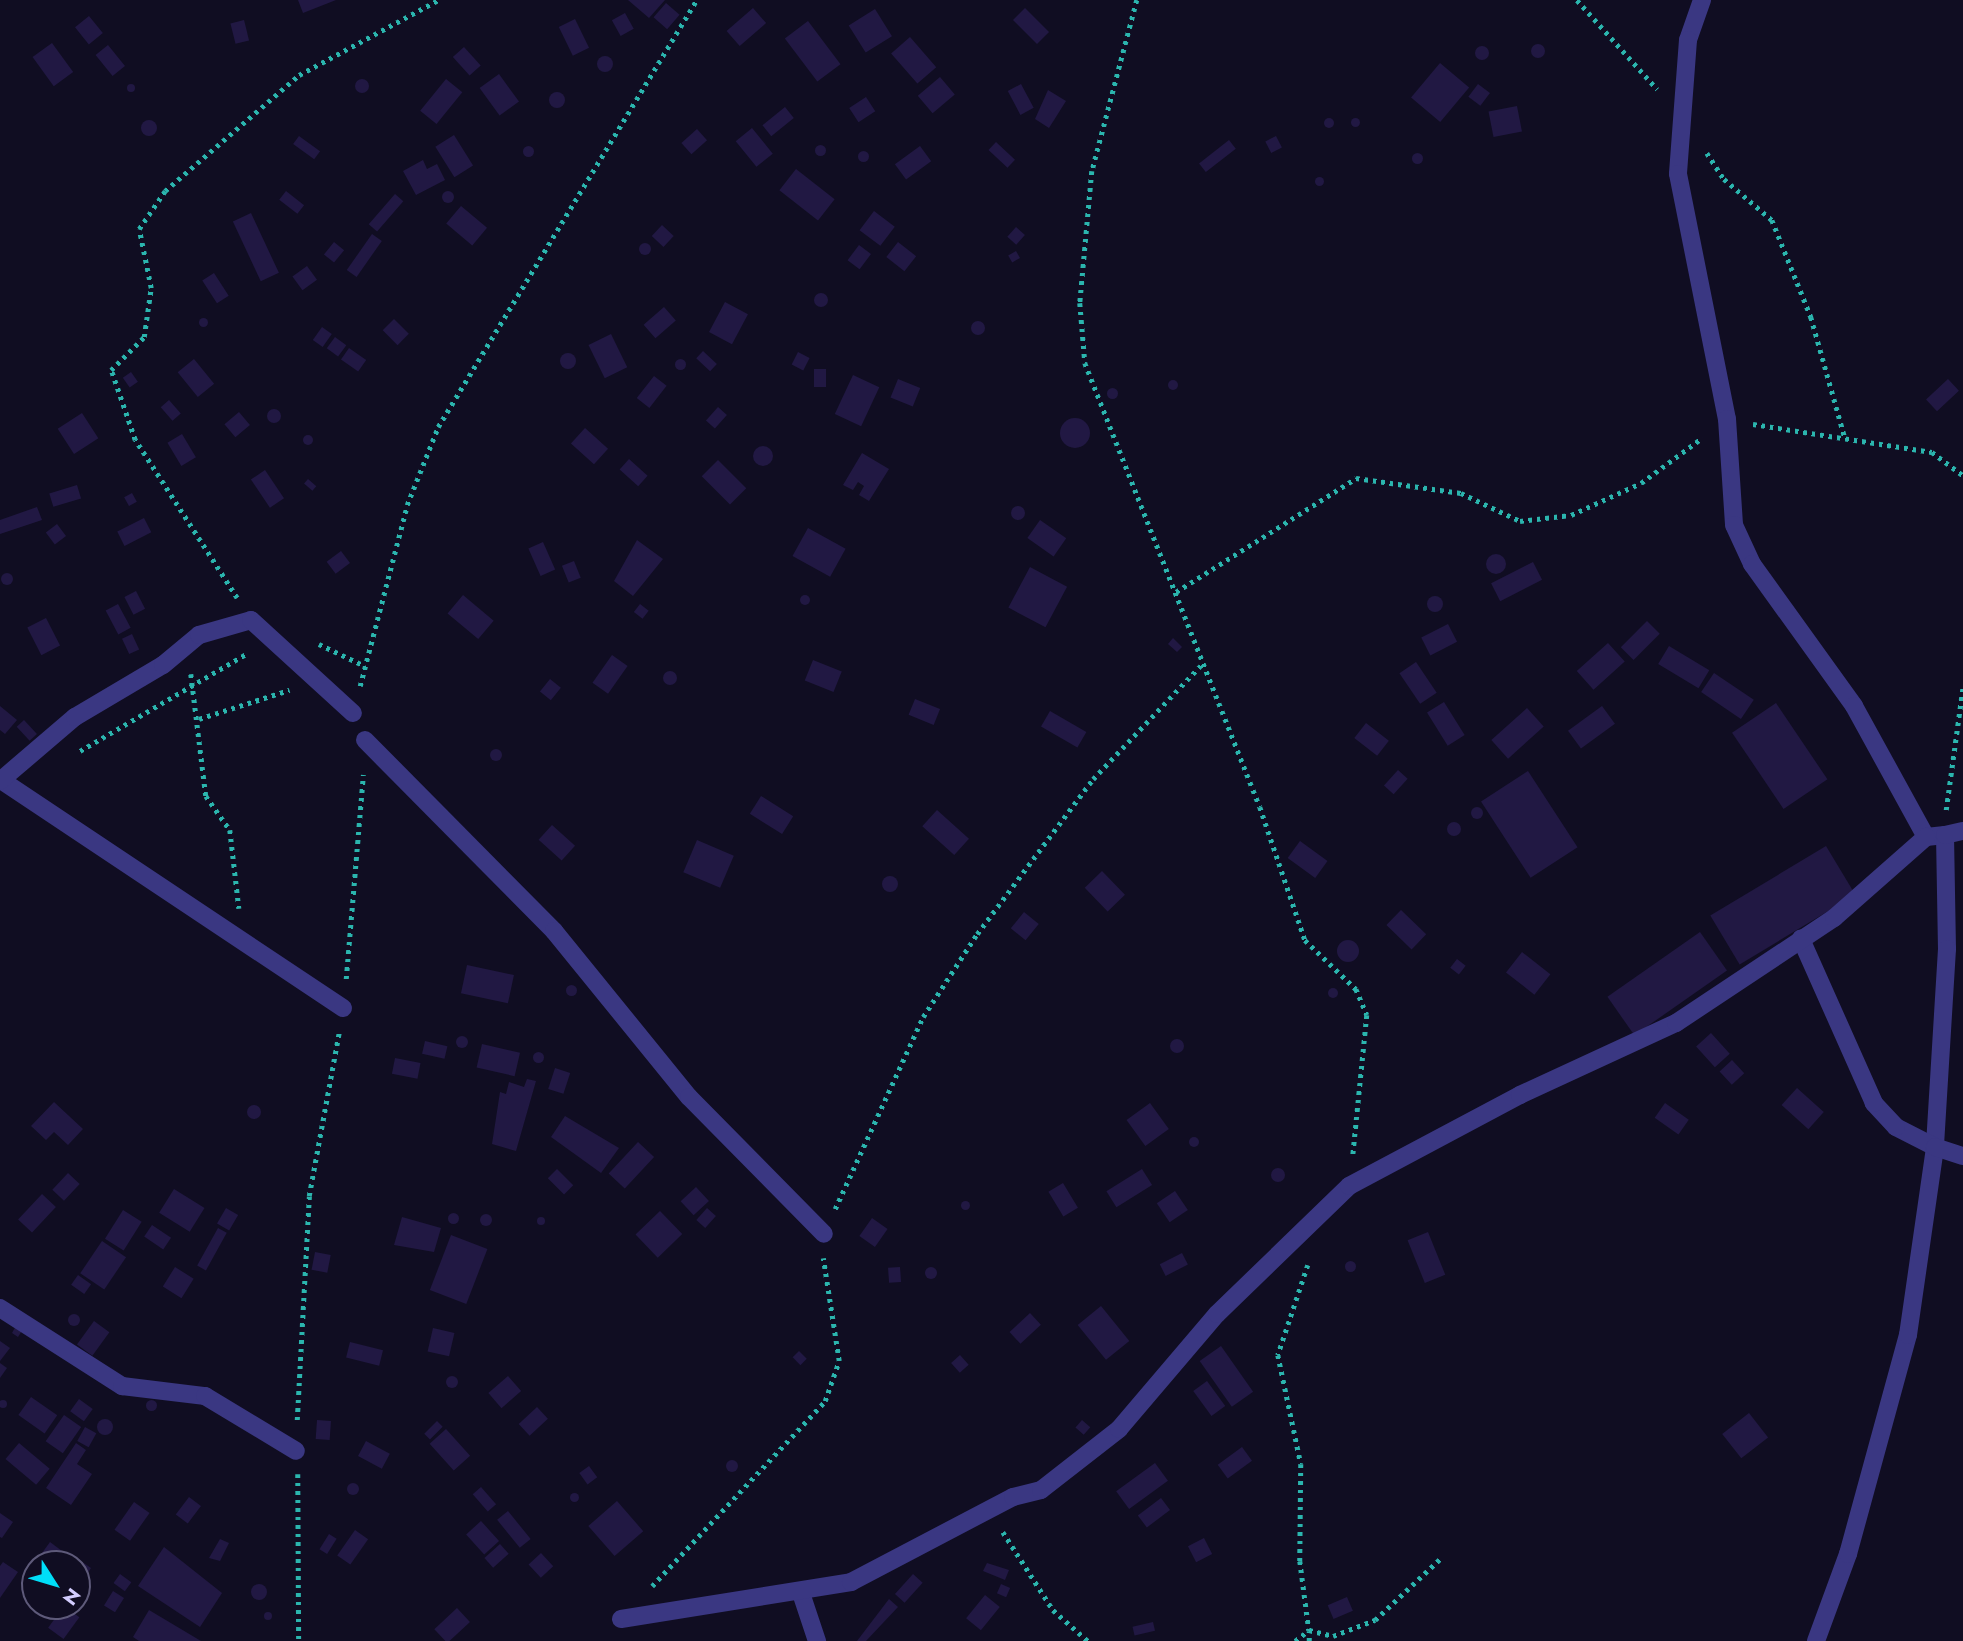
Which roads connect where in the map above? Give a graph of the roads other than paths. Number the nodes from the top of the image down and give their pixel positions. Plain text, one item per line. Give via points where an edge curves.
1 (1702, 0) edge
2 (353, 713) dead end
3 (365, 740) dead end
4 (1, 780) edge
5 (1963, 831) edge
6 (1936, 836) junction
7 (1801, 939) junction
8 (343, 1008) dead end
9 (1935, 1147) junction
10 (1963, 1156) edge
11 (824, 1234) road end
12 (0, 1308) edge
13 (296, 1451) dead end
14 (801, 1593) junction
15 (621, 1619) road end
16 (817, 1641) edge
17 (1816, 1641) edge

1 - 6 street via 1688,40 1678,174 1727,419 1734,525 1752,564 1831,670
2 - 4 street via 251,620 200,635 75,717
3 - 11 street via 554,931 689,1097
4 - 8 street
5 - 6 street
6 - 7 street
6 - 9 street via 1947,949
7 - 9 street via 1874,1103 1896,1127
7 - 14 street via 1676,1023 1520,1095 1349,1186 1217,1314 1119,1429 1041,1490 989,1510 851,1582
9 - 10 street
9 - 17 street via 1908,1335 1847,1554
12 - 13 street via 122,1386 205,1396
14 - 15 street
14 - 16 street

